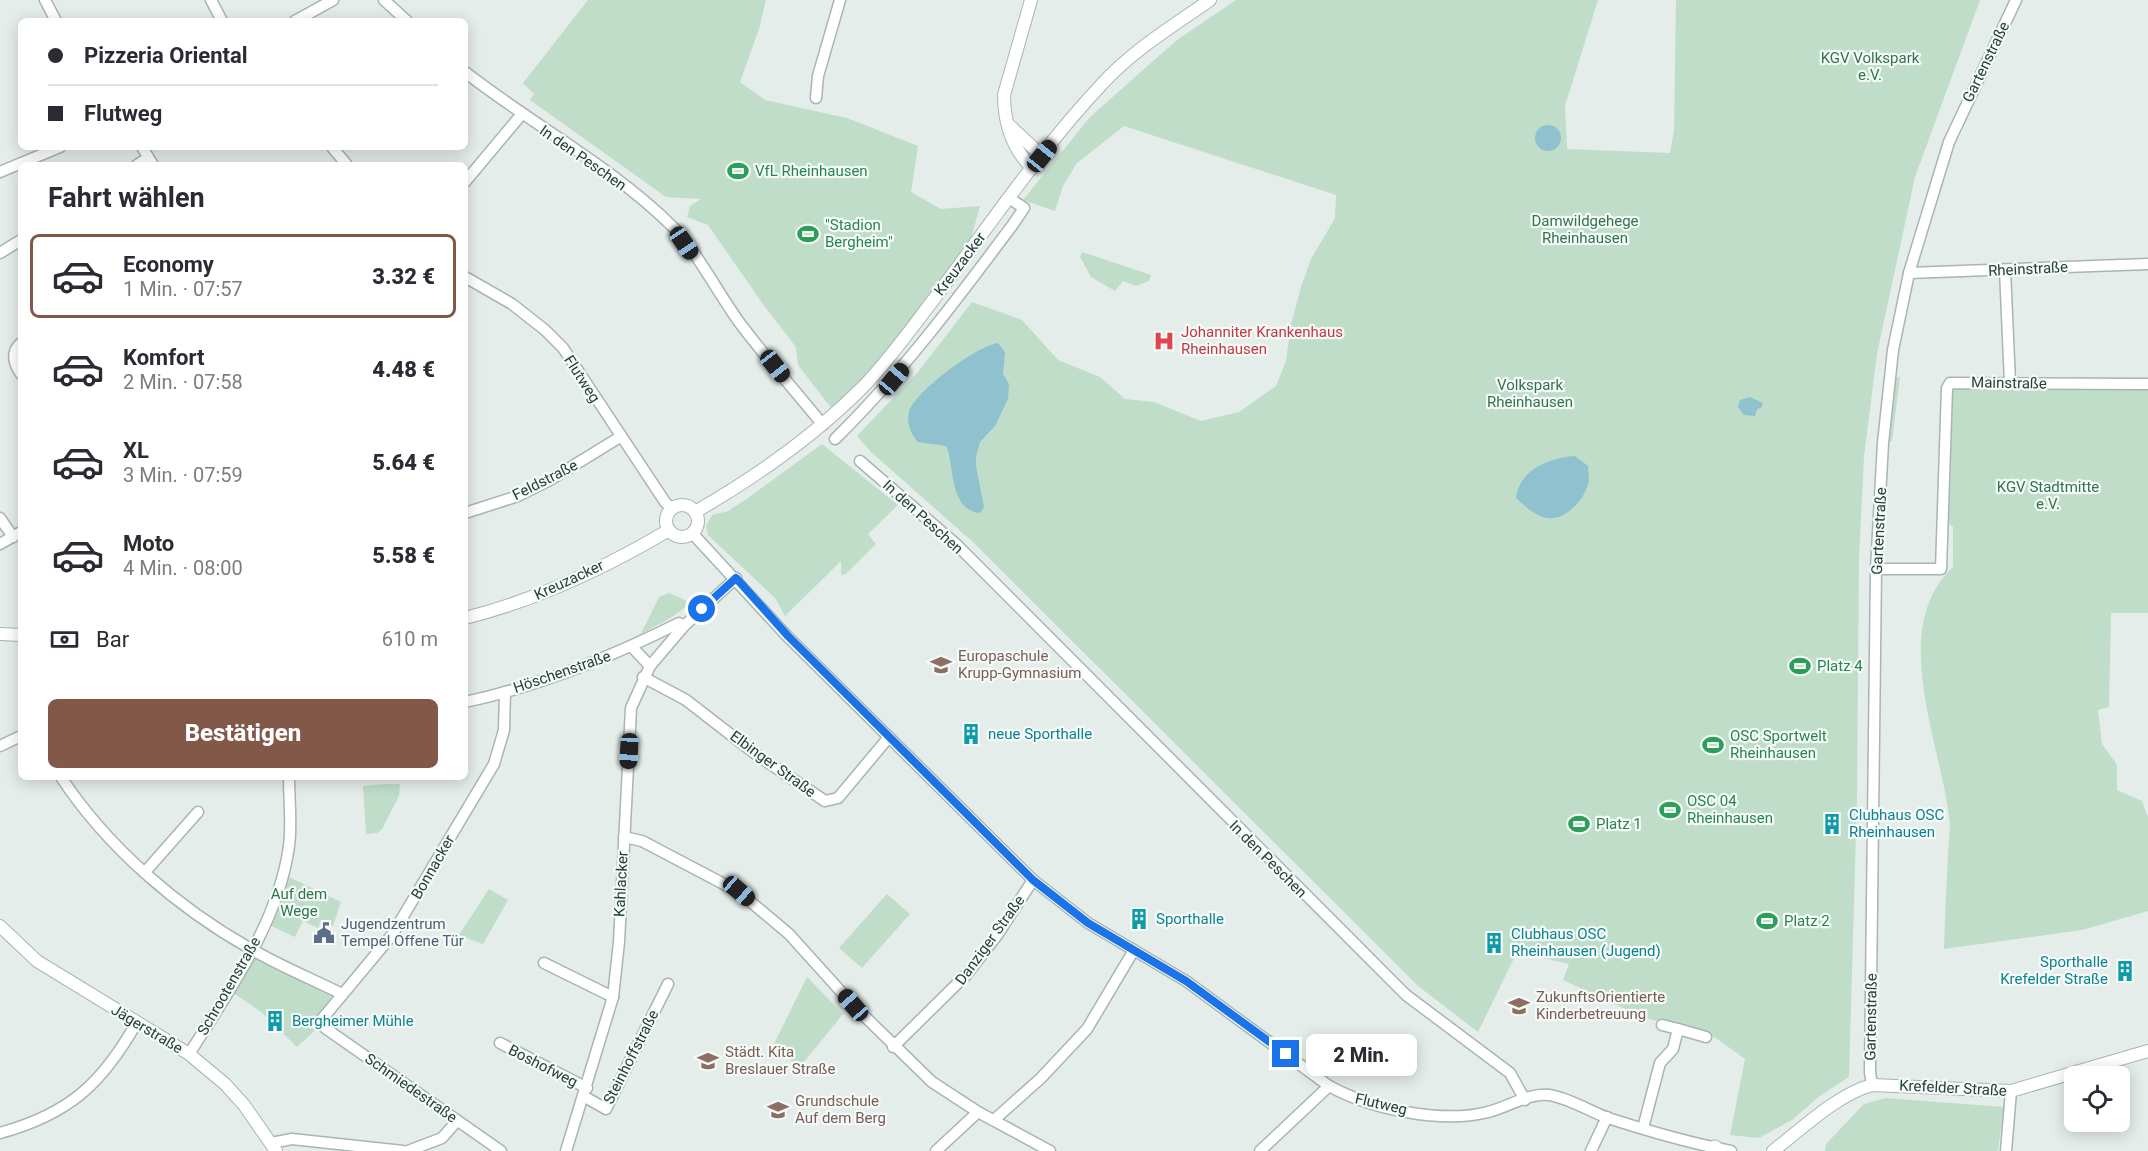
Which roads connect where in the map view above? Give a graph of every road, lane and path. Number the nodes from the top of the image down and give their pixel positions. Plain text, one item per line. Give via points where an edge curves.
1 (45, 0) edge
2 (211, 0) edge
3 (333, 0) edge
4 (384, 0) edge
5 (840, 0) edge
6 (1031, 0) edge
7 (1210, 0) edge
8 (2016, 0) edge
9 (54, 18) edge
10 (220, 18) edge
11 (300, 18) edge
12 (403, 18) edge
13 (468, 74) edge
14 (816, 98) dead end
15 (521, 115) junction
16 (1007, 123) junction
17 (53, 150) edge
18 (334, 150) edge
19 (1042, 156) junction
20 (24, 162) edge
21 (344, 162) edge
22 (18, 164) edge
23 (1032, 168) junction
24 (0, 172) edge
25 (468, 178) edge
26 (1009, 198) junction
27 (999, 212) junction
28 (1014, 223) junction
29 (18, 242) edge
30 (0, 254) edge
31 (2148, 264) edge
32 (2005, 270) junction
33 (1909, 273) junction
34 (468, 279) edge
35 (18, 347) edge
36 (18, 368) edge
37 (2010, 383) junction
38 (2148, 384) edge
39 (823, 425) junction
40 (620, 437) junction
41 (835, 439) dead end
42 (860, 461) dead end
43 (672, 509) junction
44 (468, 512) edge
45 (695, 512) junction
46 (0, 519) edge
47 (669, 530) junction
48 (17, 534) edge
49 (693, 534) junction
50 (0, 544) edge
51 (1876, 569) junction
52 (736, 578) junction
53 (468, 617) edge
54 (684, 626) junction
55 (0, 634) edge
56 (18, 635) edge
57 (632, 647) junction
58 (650, 666) junction
59 (643, 677) junction
60 (505, 692) junction
61 (468, 701) edge
62 (18, 737) edge
63 (890, 737) junction
64 (0, 746) edge
65 (63, 780) edge
66 (289, 780) edge
67 (198, 812) dead end
68 (624, 837) junction
69 (145, 872) junction
70 (1033, 880) junction
71 (0, 926) edge
72 (251, 950) junction
73 (1134, 950) junction
74 (544, 963) dead end
75 (668, 984) dead end
76 (342, 994) junction
77 (613, 997) junction
78 (137, 1022) junction
79 (323, 1023) joint
80 (1662, 1025) dead end
81 (1678, 1029) junction
82 (1706, 1037) dead end
83 (500, 1043) dead end
84 (893, 1047) junction
85 (2148, 1051) edge
86 (189, 1054) junction
87 (1872, 1085) junction
88 (1329, 1086) junction
89 (2011, 1091) junction
90 (586, 1093) junction
91 (1525, 1100) junction
92 (978, 1112) junction
93 (1607, 1117) junction
94 (994, 1120) junction
95 (457, 1121) junction
96 (1644, 1128) junction
97 (0, 1133) edge
98 (274, 1147) edge
99 (1716, 1149) edge
100 (403, 1151) edge
101 (408, 1151) edge
102 (501, 1151) edge
103 (566, 1151) edge
104 (936, 1151) edge
105 (1050, 1151) edge
106 (1260, 1151) edge
107 (1591, 1151) edge
108 (1731, 1151) edge
109 (1773, 1151) edge
110 (2006, 1151) edge

1 - 9 street
2 - 10 street
3 - 11 street
4 - 12 street
5 - 14 street via 818,76
6 - 16 street via 1004,95
7 - 19 street, Kreuzacker via 1152,40 1103,82
8 - 33 street, Gartenstraße via 1949,142
13 - 15 street, In den Peschen
15 - 25 street
15 - 39 street, In den Peschen via 613,176 676,230 741,326
16 - 19 street
16 - 23 street via 1022,158
17 - 20 street
18 - 21 street
19 - 23 street, Kreuzacker
22 - 24 street
23 - 26 street, Kreuzacker
26 - 27 street, Kreuzacker
26 - 28 street via 1024,208
27 - 28 street
27 - 39 street, Kreuzacker via 886,360
28 - 41 street via 918,350
29 - 30 street
31 - 32 street, Rheinstraße
32 - 33 street, Rheinstraße
32 - 37 street
33 - 51 street, Gartenstraße via 1893,350
34 - 40 street, Flutweg via 512,304 545,330 572,361
35 - 36 street via 14,360
37 - 38 street, Mainstraße
37 - 51 street, Mainstraße via 1948,385 1941,569
39 - 45 street, Kreuzacker via 764,470
40 - 43 street, Flutweg
40 - 44 street, Feldstraße via 518,496
42 - 91 street, In den Peschen via 957,545 1406,995 1510,1073
43 - 45 street via 685,505
43 - 47 street via 666,521
45 - 49 street via 699,524
46 - 48 street
47 - 49 street via 683,538
47 - 53 street, Kreuzacker via 572,581 507,607
48 - 50 street
49 - 52 street, Flutweg
51 - 87 street, Gartenstraße
52 - 54 street, Kahlacker
52 - 63 street, Flutweg
54 - 57 street, Kahlacker via 680,623
54 - 58 street, Kahlacker
55 - 56 street
57 - 58 street
57 - 60 street, Höschenstraße
58 - 59 street, Kahlacker
59 - 63 street, Elbinger Straße via 686,700 825,801 838,798
59 - 68 street, Kahlacker via 631,708
60 - 61 street, Höschenstraße
60 - 76 street, Bonnacker via 504,730 494,764 392,935
62 - 64 street
63 - 70 street, Flutweg
65 - 69 street via 110,838
66 - 72 street, Schrootenstraße via 290,829 284,870 277,897
67 - 69 street
68 - 77 street, Kahlacker
68 - 84 street via 642,841 739,891 789,934
69 - 72 street
70 - 73 street, Flutweg via 1088,923
70 - 84 street, Danziger Straße via 967,974
71 - 78 street, Jägerstraße via 37,961
72 - 76 street
72 - 86 street, Schrootenstraße
73 - 88 street, Flutweg via 1186,981
73 - 94 street via 1086,1029 1041,1078
74 - 77 street
75 - 90 street, Steinhoffstraße via 606,1109
76 - 79 street, Bonnacker
77 - 90 street, Kahlacker
78 - 86 street, Jägerstraße
78 - 97 street via 91,1088 47,1118
79 - 95 street, Schmiedestraße
80 - 81 street
81 - 82 street
81 - 96 street via 1673,1049 1660,1063
83 - 90 street, Boshofweg
84 - 92 street via 932,1082
85 - 89 street, Krefelder Straße
86 - 98 street, Jägerstraße via 225,1084
87 - 89 street, Krefelder Straße
87 - 109 street, Krefelder Straße via 1834,1106
88 - 91 street, Flutweg via 1355,1100 1386,1108 1458,1116 1480,1114
88 - 106 street
89 - 110 street
90 - 103 street, Kahlacker
91 - 93 street via 1550,1095
92 - 94 street
92 - 104 street
93 - 96 street
93 - 107 street
94 - 105 street
95 - 101 street via 442,1138
95 - 102 street, Schmiedestraße
96 - 99 street
98 - 100 street via 292,1139
99 - 108 street

